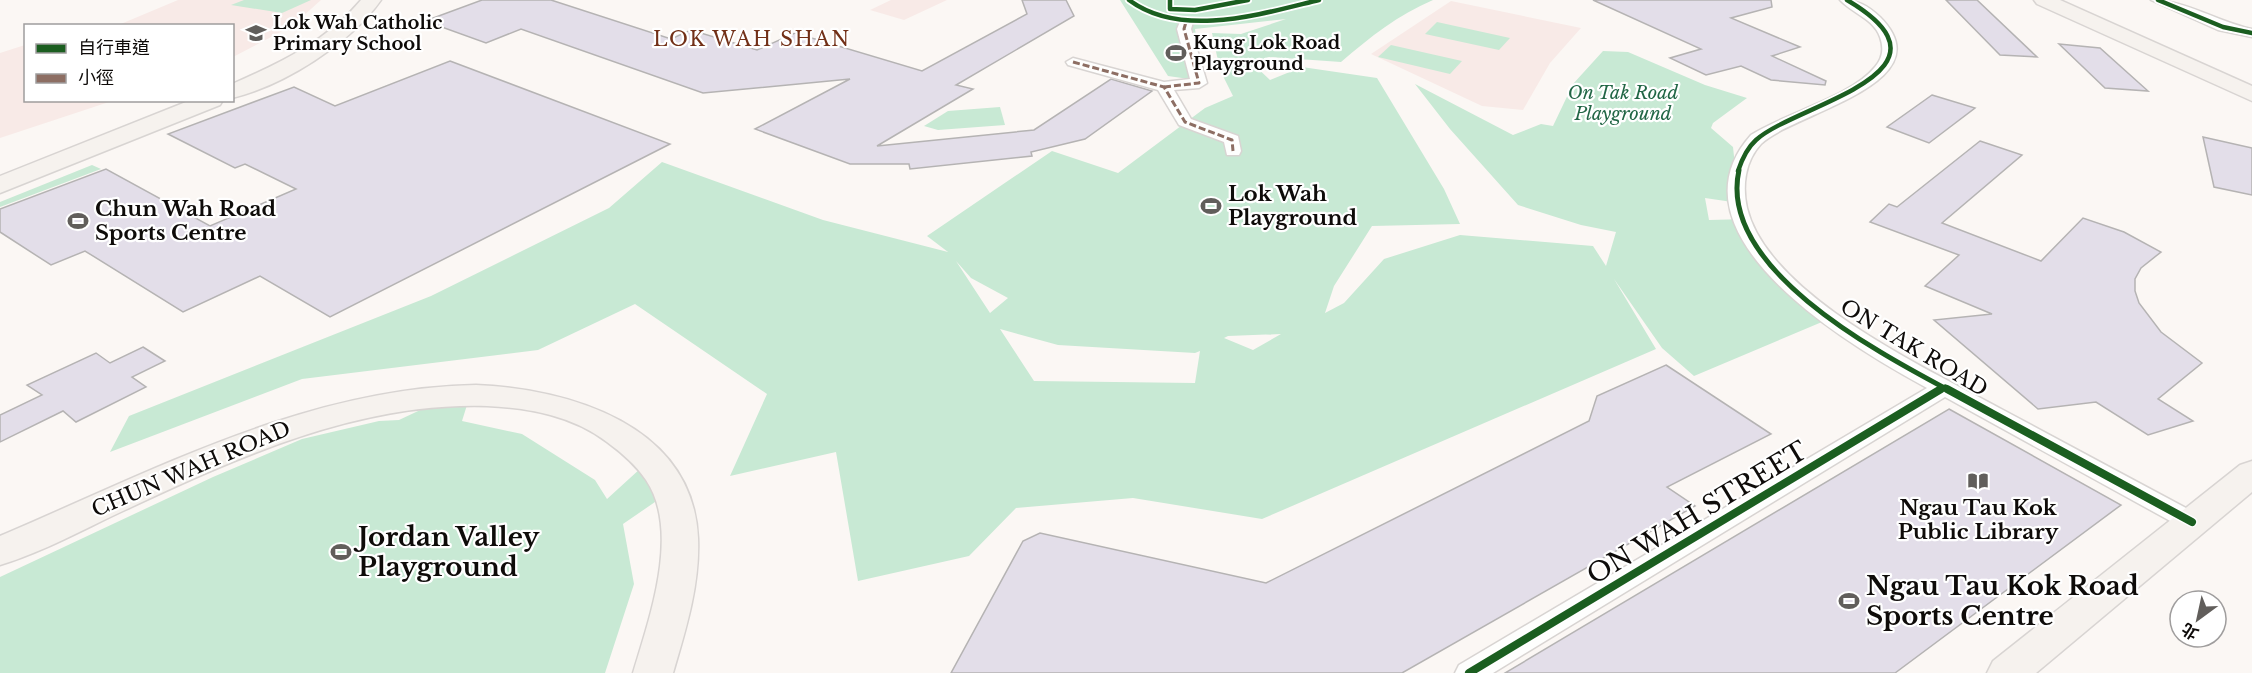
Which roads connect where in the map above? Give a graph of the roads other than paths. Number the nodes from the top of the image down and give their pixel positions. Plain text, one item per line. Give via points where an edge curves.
1 (371, 0) edge
2 (1847, 0) edge
3 (2044, 0) edge
4 (2158, 0) edge
5 (2079, 3) edge
6 (1186, 22) dead end
7 (2252, 33) edge
8 (2205, 51) dead end
9 (1073, 62) dead end
10 (1164, 87) junction
11 (234, 91) edge
12 (2252, 94) edge
13 (207, 102) edge
14 (1233, 151) dead end
15 (0, 185) edge
16 (1945, 387) junction
17 (2252, 473) edge
18 (2192, 522) junction
19 (0, 551) edge
20 (653, 673) edge
21 (1469, 673) edge
22 (2007, 673) edge

1 - 11 main road via 353,23 324,46
2 - 16 street, ON TAK ROAD via 1886,34 1891,50 1888,63 1868,83 1776,126 1756,140 1742,159 1736,179 1739,214 1764,255 1807,299 1869,344
3 - 12 main road
4 - 7 street via 2223,27
5 - 8 main road
5 - 12 main road via 2194,59
6 - 10 street via 1184,29 1199,83
9 - 10 street
10 - 14 street via 1185,122 1232,140
13 - 15 main road
16 - 18 street, ON TAK ROAD
16 - 21 street, ON WAH STREET
17 - 18 main road
18 - 22 main road
19 - 20 main road, CHUN WAH ROAD via 224,451 307,421 355,409 438,397 534,400 594,418 625,436 647,455 671,492 681,539 680,568 675,600

